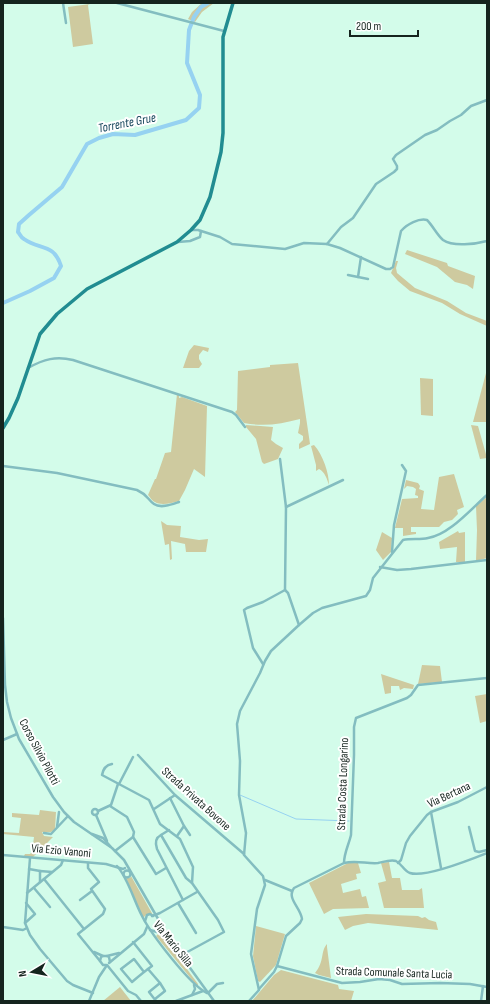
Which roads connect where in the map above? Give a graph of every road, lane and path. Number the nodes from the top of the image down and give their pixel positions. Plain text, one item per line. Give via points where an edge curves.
1 (63, 3) edge
2 (117, 3) edge
3 (233, 3) edge
4 (66, 23) dead end
5 (224, 31) junction
6 (487, 100) edge
7 (191, 230) junction
8 (201, 231) junction
9 (487, 241) edge
10 (177, 242) junction
11 (327, 244) junction
12 (361, 257) junction
13 (348, 276) dead end
14 (358, 277) junction
15 (368, 279) dead end
16 (28, 368) junction
17 (245, 426) dead end
18 (3, 428) edge
19 (280, 459) dead end
20 (402, 465) dead end
21 (3, 466) edge
22 (343, 480) dead end
23 (487, 496) edge
24 (179, 502) dead end
25 (286, 507) junction
26 (392, 552) junction
27 (487, 560) edge
28 (380, 567) junction
29 (285, 590) junction
30 (3, 618) edge
31 (299, 625) junction
32 (263, 665) junction
33 (487, 678) edge
34 (17, 734) junction
35 (3, 740) edge
36 (138, 755) dead end
37 (133, 757) dead end
38 (112, 764) dead end
39 (118, 784) junction
40 (487, 787) edge
41 (175, 795) junction
42 (170, 798) junction
43 (110, 806) junction
44 (154, 809) junction
45 (98, 811) junction
46 (59, 812) dead end
47 (431, 812) junction
48 (96, 815) junction
49 (68, 816) junction
50 (184, 826) junction
51 (469, 827) dead end
52 (57, 828) junction
53 (170, 830) junction
54 (104, 832) junction
55 (44, 833) dead end
56 (161, 835) junction
57 (190, 835) dead end
58 (176, 836) junction
59 (133, 837) junction
60 (101, 840) junction
61 (106, 840) junction
62 (112, 848) junction
63 (115, 851) junction
64 (487, 851) edge
65 (3, 855) edge
66 (244, 855) junction
67 (30, 858) junction
68 (63, 860) junction
69 (124, 860) junction
70 (88, 863) junction
71 (344, 863) junction
72 (398, 863) junction
73 (117, 866) junction
74 (125, 868) junction
75 (166, 868) junction
76 (441, 868) junction
77 (29, 869) junction
78 (40, 871) junction
79 (52, 872) junction
80 (131, 873) junction
81 (124, 874) junction
82 (44, 879) junction
83 (265, 880) junction
84 (40, 883) junction
85 (192, 883) junction
86 (34, 888) junction
87 (92, 891) junction
88 (292, 891) junction
89 (197, 892) junction
90 (27, 893) junction
91 (80, 900) dead end
92 (183, 900) junction
93 (26, 903) junction
94 (178, 903) junction
95 (50, 908) dead end
96 (154, 915) junction
97 (145, 922) junction
98 (159, 922) junction
99 (25, 923) junction
100 (147, 926) junction
101 (3, 927) edge
102 (27, 928) junction
103 (84, 929) junction
104 (150, 930) junction
105 (152, 933) junction
106 (196, 933) dead end
107 (144, 934) junction
108 (133, 942) junction
109 (93, 952) junction
110 (120, 953) junction
111 (103, 956) junction
112 (107, 956) junction
113 (180, 956) junction
114 (100, 963) junction
115 (108, 964) junction
116 (277, 966) junction
117 (148, 969) junction
118 (102, 972) junction
119 (144, 972) junction
120 (193, 982) junction
121 (160, 983) junction
122 (223, 983) dead end
123 (201, 984) junction
124 (485, 986) edge
125 (200, 989) junction
126 (259, 990) junction
127 (203, 991) junction
128 (93, 993) junction
129 (197, 993) junction
130 (208, 994) junction
131 (191, 995) junction
132 (155, 1000) edge
133 (89, 1001) edge
134 (141, 1001) edge
135 (176, 1001) edge
136 (214, 1001) edge
137 (249, 1001) edge
138 (481, 1001) edge

1 - 4 street
2 - 5 street
3 - 5 main road
5 - 7 main road via 221,152 207,205 200,220
6 - 11 street via 471,106 461,115 396,155 393,159 397,169 376,184 353,218 341,227
7 - 8 street
7 - 10 main road
8 - 10 street via 200,237
8 - 11 street via 232,244 285,250 304,243
9 - 12 street via 476,244 444,241 428,220 420,220 402,231 393,267 390,269
10 - 16 main road via 77,296 40,334
11 - 12 street
12 - 14 street
13 - 14 street
14 - 15 street
16 - 17 street via 50,358 73,360 232,412
16 - 18 main road via 13,410
19 - 25 street
20 - 26 street via 406,470 394,525
21 - 24 street via 57,473 137,490 146,494 158,506
22 - 25 street
23 - 26 street via 442,533 429,538 408,538
25 - 29 street
26 - 28 street
27 - 28 street via 398,570
28 - 31 street via 366,596 322,608
29 - 31 street
29 - 32 street via 244,610 253,648
30 - 34 street, Corso Silvio Pilotti via 5,685 10,718
31 - 32 street via 271,651
32 - 66 street via 240,711 237,724 240,761 239,800 246,833
33 - 71 street, Strada Costa Longarino via 418,685 411,696 356,718 351,835
34 - 35 street
34 - 49 street, Corso Silvio Pilotti via 53,797
36 - 41 street, Strada Privata Bovone
37 - 39 street
38 - 39 street via 108,765 102,774
39 - 43 street
39 - 44 street via 149,800
40 - 47 street, Via Bertana
41 - 42 street
41 - 66 street, Strada Privata Bovone
42 - 44 street
42 - 50 street
43 - 45 street
43 - 59 street via 127,817 134,832
44 - 53 street via 160,824
45 - 48 street
45 - 48 street via 92,810
46 - 52 street
47 - 72 street, Via Bertana via 423,818 410,836
47 - 76 street
48 - 54 street, Corso Silvio Pilotti
49 - 52 street
49 - 60 street, Corso Silvio Pilotti
50 - 57 street
50 - 58 street
51 - 64 street via 475,851
52 - 55 street via 51,834
53 - 56 street
53 - 58 street
54 - 60 street
54 - 61 street, Corso Silvio Pilotti
56 - 75 street via 156,845
56 - 85 street via 186,878
58 - 85 street via 180,839 193,867
59 - 63 street
59 - 75 street via 156,874
60 - 61 street
60 - 62 street, Corso Silvio Pilotti
61 - 62 street, Corso Silvio Pilotti
62 - 63 street, Corso Silvio Pilotti
63 - 69 street, Corso Silvio Pilotti
64 - 76 street via 463,863
65 - 67 street, Via Ezio Vanoni
66 - 83 street, Strada Privata Bovone
67 - 68 street, Via Ezio Vanoni
67 - 77 street
68 - 70 street, Via Ezio Vanoni
68 - 79 street via 62,865
69 - 74 street
69 - 80 street, Corso Silvio Pilotti
70 - 73 street, Via Ezio Vanoni
70 - 87 street via 88,868 99,882 91,888
71 - 72 street via 392,860
71 - 88 street
72 - 76 street via 410,873 424,873
73 - 74 street, Via Ezio Vanoni
73 - 81 street
74 - 81 street
75 - 92 street
77 - 78 street
77 - 90 street
78 - 79 street
78 - 84 street
79 - 82 street
80 - 81 street via 128,871
80 - 81 street via 129,877
80 - 96 street, Corso Silvio Pilotti
81 - 97 street, Via Mario Silla
82 - 84 street
82 - 103 street
83 - 88 street
83 - 126 street via 257,909 251,954
84 - 86 street
85 - 89 street
86 - 90 street
86 - 95 street
87 - 91 street
87 - 103 street via 105,911
88 - 116 street via 292,900 298,907 302,919 286,936
89 - 92 street
89 - 113 street via 224,932
90 - 93 street
92 - 94 street
93 - 99 street
93 - 99 street via 36,914
94 - 96 street
94 - 106 street
96 - 97 street via 147,915
96 - 98 street
97 - 100 street, Via Mario Silla
98 - 104 street via 157,932
98 - 113 street
99 - 102 street
100 - 104 street, Via Mario Silla
100 - 107 street
101 - 102 street via 23,930
102 - 128 street via 40,949 67,981
103 - 109 street via 78,934
104 - 105 street, Via Mario Silla
105 - 107 street
105 - 120 street, Via Mario Silla
107 - 108 street
108 - 110 street
108 - 117 street via 152,966
109 - 111 street
109 - 114 street
110 - 112 street
110 - 115 street
111 - 112 street
111 - 114 street via 100,957
112 - 115 street via 110,960
113 - 123 street
114 - 115 street
114 - 118 street
115 - 118 street
115 - 134 street via 128,991
116 - 124 street, Strada Comunale Santa Lucia via 342,983 379,979 402,984
116 - 126 street
117 - 119 street
117 - 121 street
118 - 128 street
119 - 119 street via 134,959 121,969 132,982
120 - 125 street, Via Mario Silla
120 - 131 street via 195,990
121 - 132 street via 165,990
121 - 132 street via 149,992
122 - 130 street via 217,984
123 - 125 street
123 - 130 street
124 - 138 street
125 - 127 street, Via Mario Silla
125 - 129 street
126 - 137 street
127 - 129 street
127 - 130 street, Via Mario Silla
128 - 133 street
129 - 131 street
130 - 136 street
131 - 135 street

